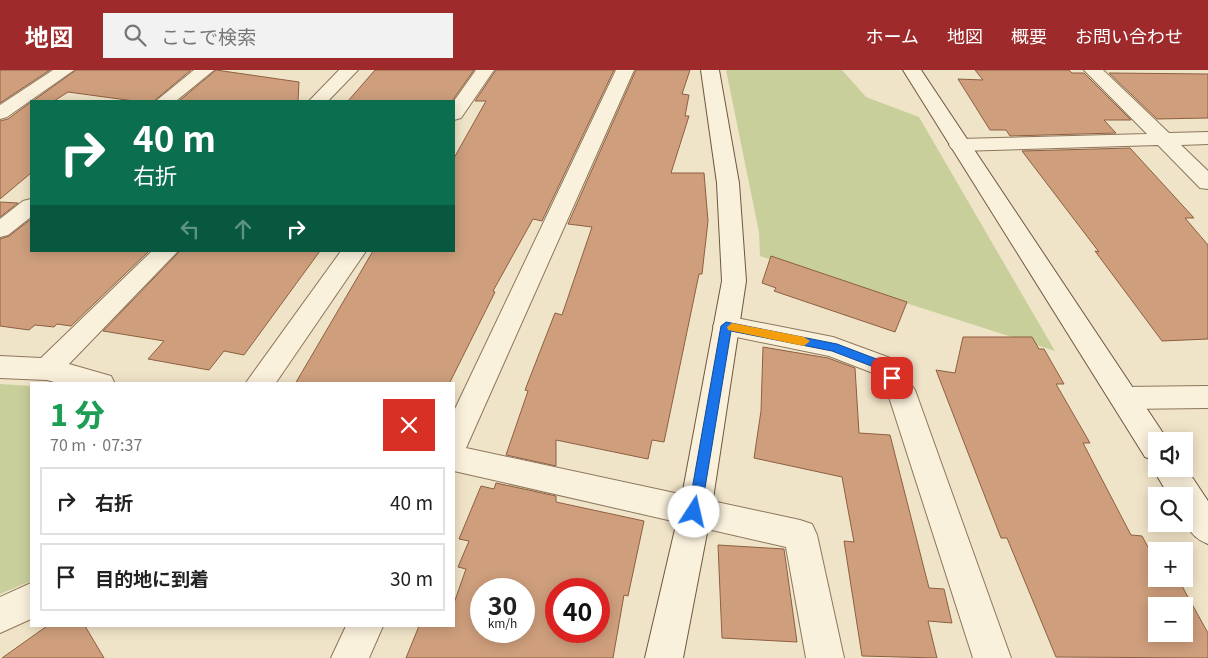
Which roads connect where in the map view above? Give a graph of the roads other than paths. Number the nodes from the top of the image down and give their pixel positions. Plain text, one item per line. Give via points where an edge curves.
1 (65, 70) edge
2 (205, 70) edge
3 (349, 70) edge
4 (485, 70) edge
5 (625, 70) edge
6 (710, 70) edge
7 (912, 70) edge
8 (1093, 70) edge
9 (166, 100) edge
10 (319, 100) edge
11 (0, 113) edge
12 (455, 113) edge
13 (1208, 138) edge
14 (1163, 139) junction
15 (959, 145) junction
16 (1208, 183) edge
17 (30, 207) edge
18 (0, 230) edge
19 (165, 252) edge
20 (353, 252) edge
21 (726, 326) junction
22 (0, 367) edge
23 (46, 369) junction
24 (94, 382) edge
25 (260, 382) edge
26 (1208, 397) edge
27 (1124, 398) junction
28 (1148, 436) edge
29 (455, 440) edge
30 (455, 458) edge
31 (1174, 477) edge
32 (694, 512) junction
33 (1208, 529) edge
34 (30, 601) edge
35 (0, 615) edge
36 (365, 627) edge
37 (350, 658) edge
38 (664, 658) edge
39 (825, 658) edge
40 (992, 658) edge

1 - 11 street
2 - 9 street
3 - 10 street
4 - 12 street
5 - 29 street
6 - 21 street via 728,183 734,281
7 - 15 street
8 - 14 street
13 - 14 street
14 - 15 street
14 - 16 street
15 - 27 street
17 - 18 street
19 - 23 street
20 - 25 street
21 - 32 street
21 - 40 street via 833,347 883,366 901,390
22 - 23 street
23 - 24 street
26 - 27 street
27 - 28 street
30 - 32 street
31 - 33 street
32 - 38 street
32 - 39 street via 800,535
34 - 35 street
36 - 37 street

